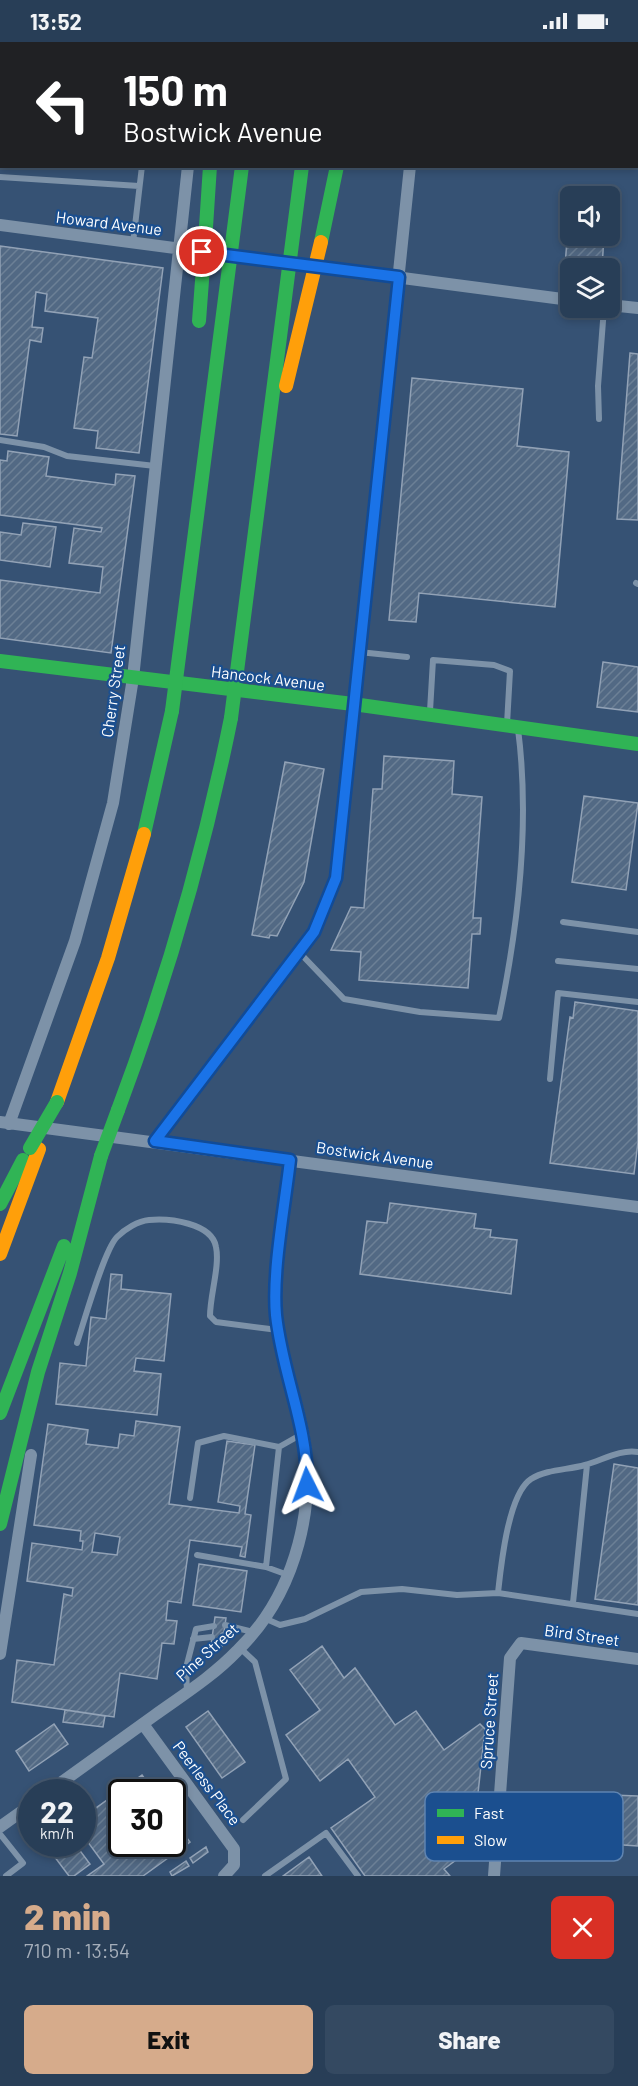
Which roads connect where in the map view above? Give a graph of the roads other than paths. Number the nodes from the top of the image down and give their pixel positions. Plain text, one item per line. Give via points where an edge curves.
1 (142, 168) edge
2 (188, 168) edge
3 (210, 168) edge
4 (242, 168) edge
5 (302, 168) edge
6 (338, 168) edge
7 (410, 168) edge
8 (0, 177) edge
9 (139, 186) junction
10 (0, 225) edge
11 (133, 243) junction
12 (180, 249) junction
13 (399, 277) junction
14 (560, 299) edge
15 (620, 306) edge
16 (638, 308) edge
17 (603, 318) edge
18 (220, 348) junction
19 (599, 419) dead end
20 (0, 440) edge
21 (156, 466) junction
22 (264, 471) junction
23 (359, 652) junction
24 (407, 657) dead end
25 (0, 661) edge
26 (133, 678) junction
27 (353, 704) junction
28 (429, 715) junction
29 (512, 726) junction
30 (638, 744) edge
31 (563, 921) dead end
32 (638, 932) edge
33 (299, 952) junction
34 (558, 961) dead end
35 (638, 969) edge
36 (638, 1002) edge
37 (550, 1079) dead end
38 (4, 1123) edge
39 (155, 1141) junction
40 (35, 1149) junction
41 (101, 1156) junction
42 (290, 1160) junction
43 (0, 1204) edge
44 (638, 1206) edge
45 (0, 1254) edge
46 (278, 1330) junction
47 (77, 1343) dead end
48 (0, 1413) edge
49 (303, 1434) junction
50 (279, 1447) junction
51 (638, 1452) edge
52 (31, 1455) dead end
53 (587, 1464) junction
54 (190, 1498) dead end
55 (0, 1524) edge
56 (197, 1555) dead end
57 (266, 1567) junction
58 (288, 1575) junction
59 (498, 1593) junction
60 (573, 1603) junction
61 (638, 1614) edge
62 (264, 1618) junction
63 (225, 1625) dead end
64 (214, 1626) dead end
65 (234, 1628) junction
66 (254, 1632) junction
67 (224, 1635) dead end
68 (212, 1637) dead end
69 (193, 1640) junction
70 (521, 1643) joint
71 (240, 1648) junction
72 (0, 1654) edge
73 (638, 1659) edge
74 (187, 1693) junction
75 (143, 1724) junction
76 (66, 1779) edge
77 (500, 1792) edge
78 (18, 1814) edge
79 (243, 1820) dead end
80 (0, 1827) edge
81 (0, 1834) edge
82 (495, 1861) edge
83 (6, 1876) edge
84 (224, 1876) edge
85 (265, 1876) edge
86 (358, 1876) edge
87 (494, 1876) edge

1 - 9 lane
2 - 12 street, Cherry Street
3 - 18 main road, bridge via 199,321
4 - 18 main road, bridge
5 - 22 main road, bridge
6 - 22 main road, bridge
7 - 13 street
8 - 9 lane
9 - 11 lane
10 - 11 street, Howard Avenue
11 - 12 street, Howard Avenue
12 - 13 street, Howard Avenue
12 - 21 street, Cherry Street
13 - 14 street, Howard Avenue
13 - 23 street
15 - 16 street
17 - 19 lane
18 - 40 main road, bridge via 172,711 154,798 127,903 57,1102
20 - 21 lane via 44,447 67,456
21 - 26 street, Cherry Street
22 - 41 main road, bridge via 231,718 213,809 186,916
23 - 24 lane
23 - 27 street
25 - 26 main road, Hancock Avenue
26 - 27 main road, Hancock Avenue
26 - 38 street, Cherry Street via 113,803 90,890 58,991
27 - 28 main road, Hancock Avenue
27 - 33 street via 336,878 314,932
28 - 29 main road, Hancock Avenue
28 - 29 lane via 434,660 494,665 510,671
29 - 30 main road, Hancock Avenue
29 - 33 lane via 524,793 512,957 499,1018 420,1012 344,999
31 - 32 lane
33 - 39 street
34 - 35 lane
36 - 37 lane via 558,993
38 - 39 street, Bostwick Avenue
39 - 42 street, Bostwick Avenue
40 - 43 main road
40 - 45 main road
41 - 48 main road
41 - 55 main road via 38,1372
42 - 44 street, Bostwick Avenue
42 - 46 street, Pine Street via 278,1277
46 - 47 lane via 216,1322 210,1316 217,1249 211,1237 183,1223 147,1220 116,1238
46 - 49 street, Pine Street
49 - 50 lane
49 - 58 street, Pine Street via 308,1467 305,1517
50 - 54 lane via 224,1436 198,1443
50 - 57 lane
51 - 53 lane via 626,1450
52 - 72 street
53 - 59 lane via 530,1480 514,1506
53 - 60 lane
56 - 57 lane
57 - 58 lane
58 - 62 street, Pine Street
59 - 60 lane
59 - 62 lane via 457,1596 402,1589 362,1592 305,1619 280,1625
60 - 61 lane
62 - 66 street, Pine Street
63 - 65 lane
64 - 69 lane via 196,1629
65 - 66 lane
65 - 67 lane
66 - 71 street, Pine Street
68 - 69 lane
69 - 74 lane via 186,1668
70 - 73 street, Bird Street
70 - 77 street, Spruce Street via 510,1658
71 - 74 street, Pine Street
71 - 79 lane via 255,1662 286,1779
74 - 75 street, Pine Street
75 - 76 street, Pine Street
75 - 84 street, Peerless Place via 230,1841 236,1857
78 - 80 street
81 - 83 lane via 23,1863
82 - 87 street, Spruce Street
85 - 86 lane via 326,1833

